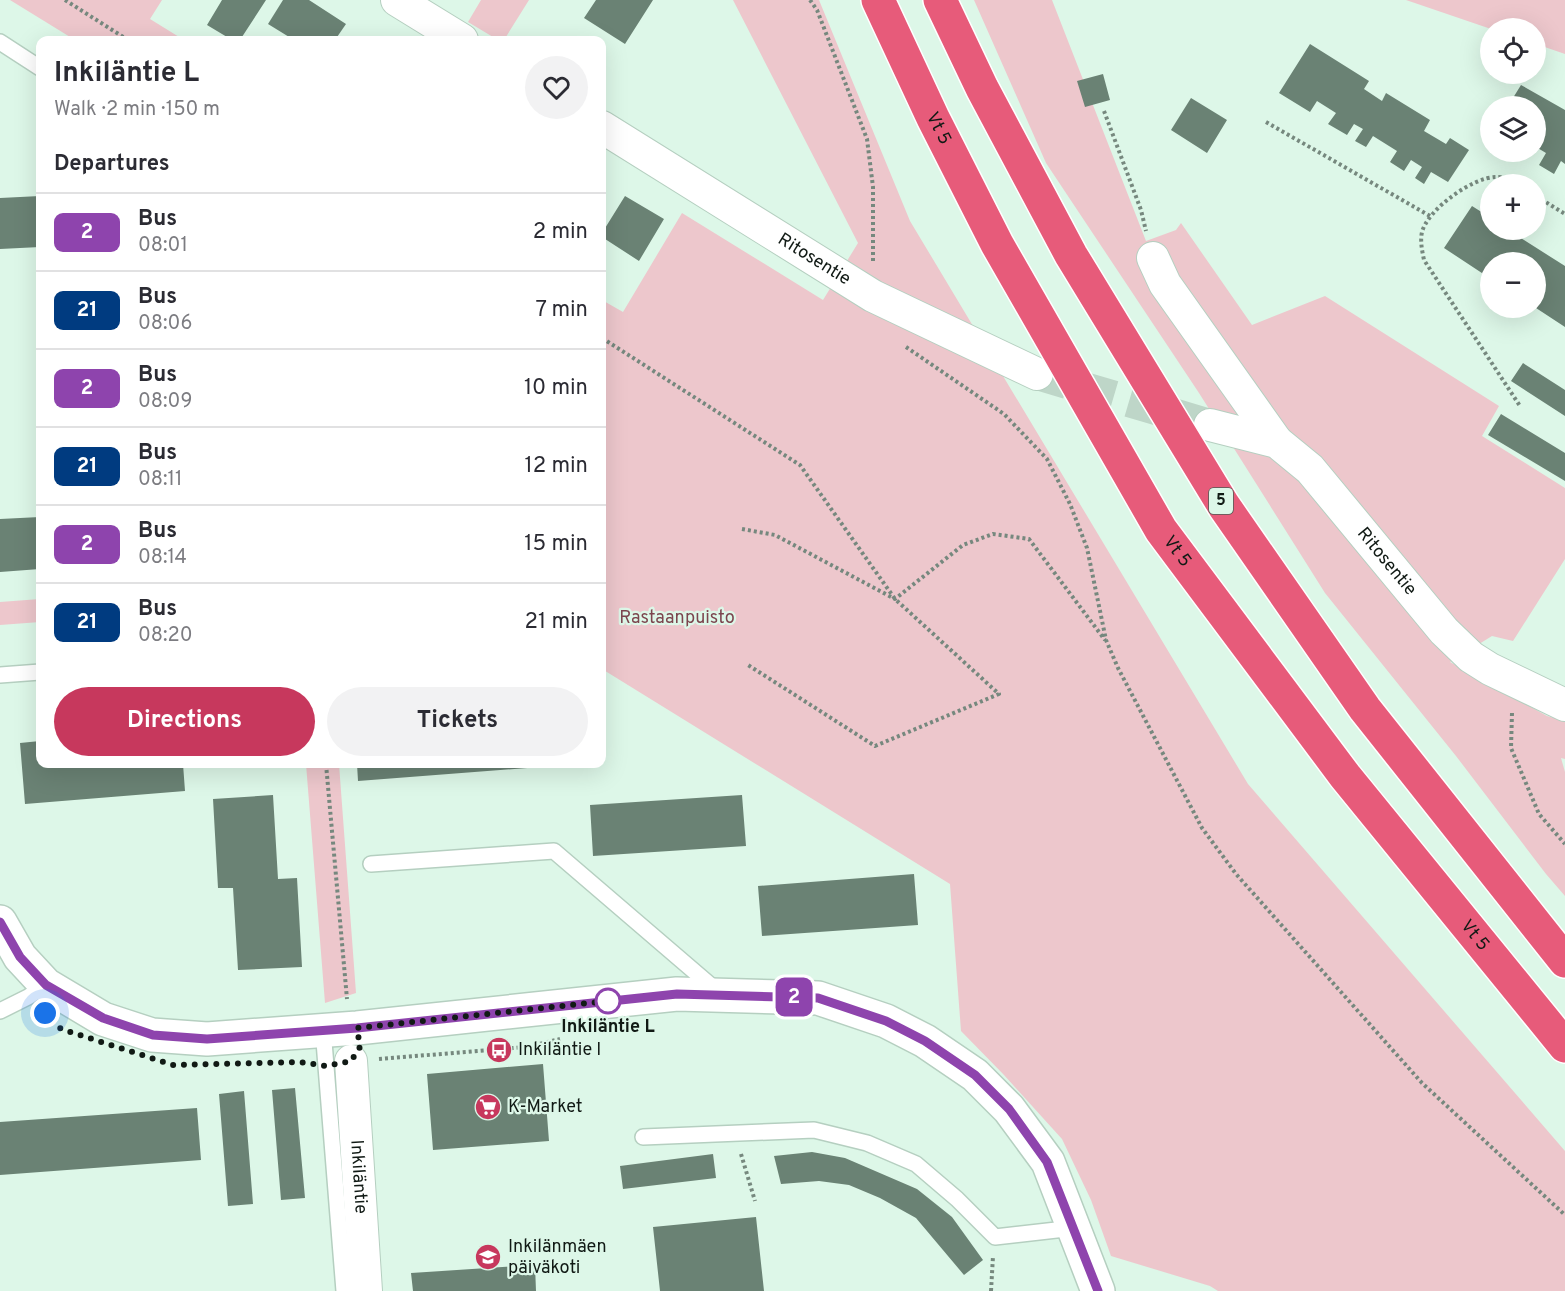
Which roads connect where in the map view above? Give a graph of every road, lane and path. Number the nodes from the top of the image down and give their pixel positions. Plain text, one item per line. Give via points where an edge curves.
1 (64, 0) edge
2 (397, 0) edge
3 (810, 0) edge
4 (878, 0) edge
5 (940, 0) edge
6 (122, 36) edge
7 (456, 36) edge
8 (0, 42) edge
9 (36, 65) edge
10 (1104, 111) dead end
11 (1266, 122) dead end
12 (606, 129) edge
13 (1480, 180) edge
14 (1546, 202) edge
15 (1565, 214) edge
16 (1430, 216) junction
17 (1153, 258) joint
18 (873, 296) junction
19 (606, 341) edge
20 (903, 344) dead end
21 (1037, 374) tunnel mouth
22 (1520, 406) dead end
23 (1210, 425) tunnel mouth
24 (1277, 442) junction
25 (742, 529) dead end
26 (895, 599) junction
27 (1106, 640) junction
28 (748, 665) dead end
29 (36, 672) edge
30 (0, 675) edge
31 (1514, 680) junction
32 (1565, 705) edge
33 (326, 768) edge
34 (1565, 844) edge
35 (371, 864) dead end
36 (0, 922) edge
37 (1565, 961) edge
38 (46, 985) junction
39 (721, 994) junction
40 (0, 1011) edge
41 (357, 1028) junction
42 (323, 1029) junction
43 (568, 1037) dead end
44 (1565, 1046) edge
45 (351, 1061) joint
46 (735, 1133) junction
47 (643, 1137) dead end
48 (755, 1200) dead end
49 (1565, 1215) edge
50 (1074, 1228) junction
51 (995, 1237) junction
52 (344, 1291) edge
53 (366, 1291) edge
54 (991, 1291) edge
55 (1098, 1291) edge

1 - 6 path
2 - 7 street
3 - 18 path via 867,139 873,187
4 - 44 highway, Vt 5 via 997,244 1161,530 1345,776
5 - 37 highway, 5 via 1071,255 1224,506 1365,709
8 - 9 lane
10 - 17 path via 1141,210
11 - 16 path
12 - 18 street, Ritosentie
13 - 16 path
14 - 15 path
16 - 22 path via 1422,230 1424,260
17 - 24 street via 1165,284
18 - 21 street, Ritosentie
19 - 26 path via 800,465
20 - 27 path via 1005,414 1047,459 1087,548
23 - 24 street, Ritosentie
24 - 31 street, Ritosentie via 1310,469 1444,631 1471,657
25 - 26 path via 775,535
26 - 27 path via 963,545 993,534 1029,539
26 - 28 path via 999,694 875,746
27 - 49 path via 1196,818 1236,874 1422,1083
29 - 30 lane
31 - 32 street, Ritosentie
31 - 34 path via 1511,748 1539,814
33 - 41 path via 345,996
35 - 39 lane via 554,851
36 - 38 street via 20,957
38 - 40 lane
38 - 42 street via 103,1018 153,1035 207,1039
39 - 41 street via 677,994
39 - 50 street via 818,998 886,1021 925,1041 975,1075 1009,1109 1047,1162
41 - 42 street
42 - 52 lane
43 - 45 path via 526,1047
45 - 53 street, Inkiläntie
46 - 47 lane
46 - 48 path
46 - 51 lane via 814,1130 867,1143 916,1164
50 - 51 lane
50 - 55 street
51 - 54 path

